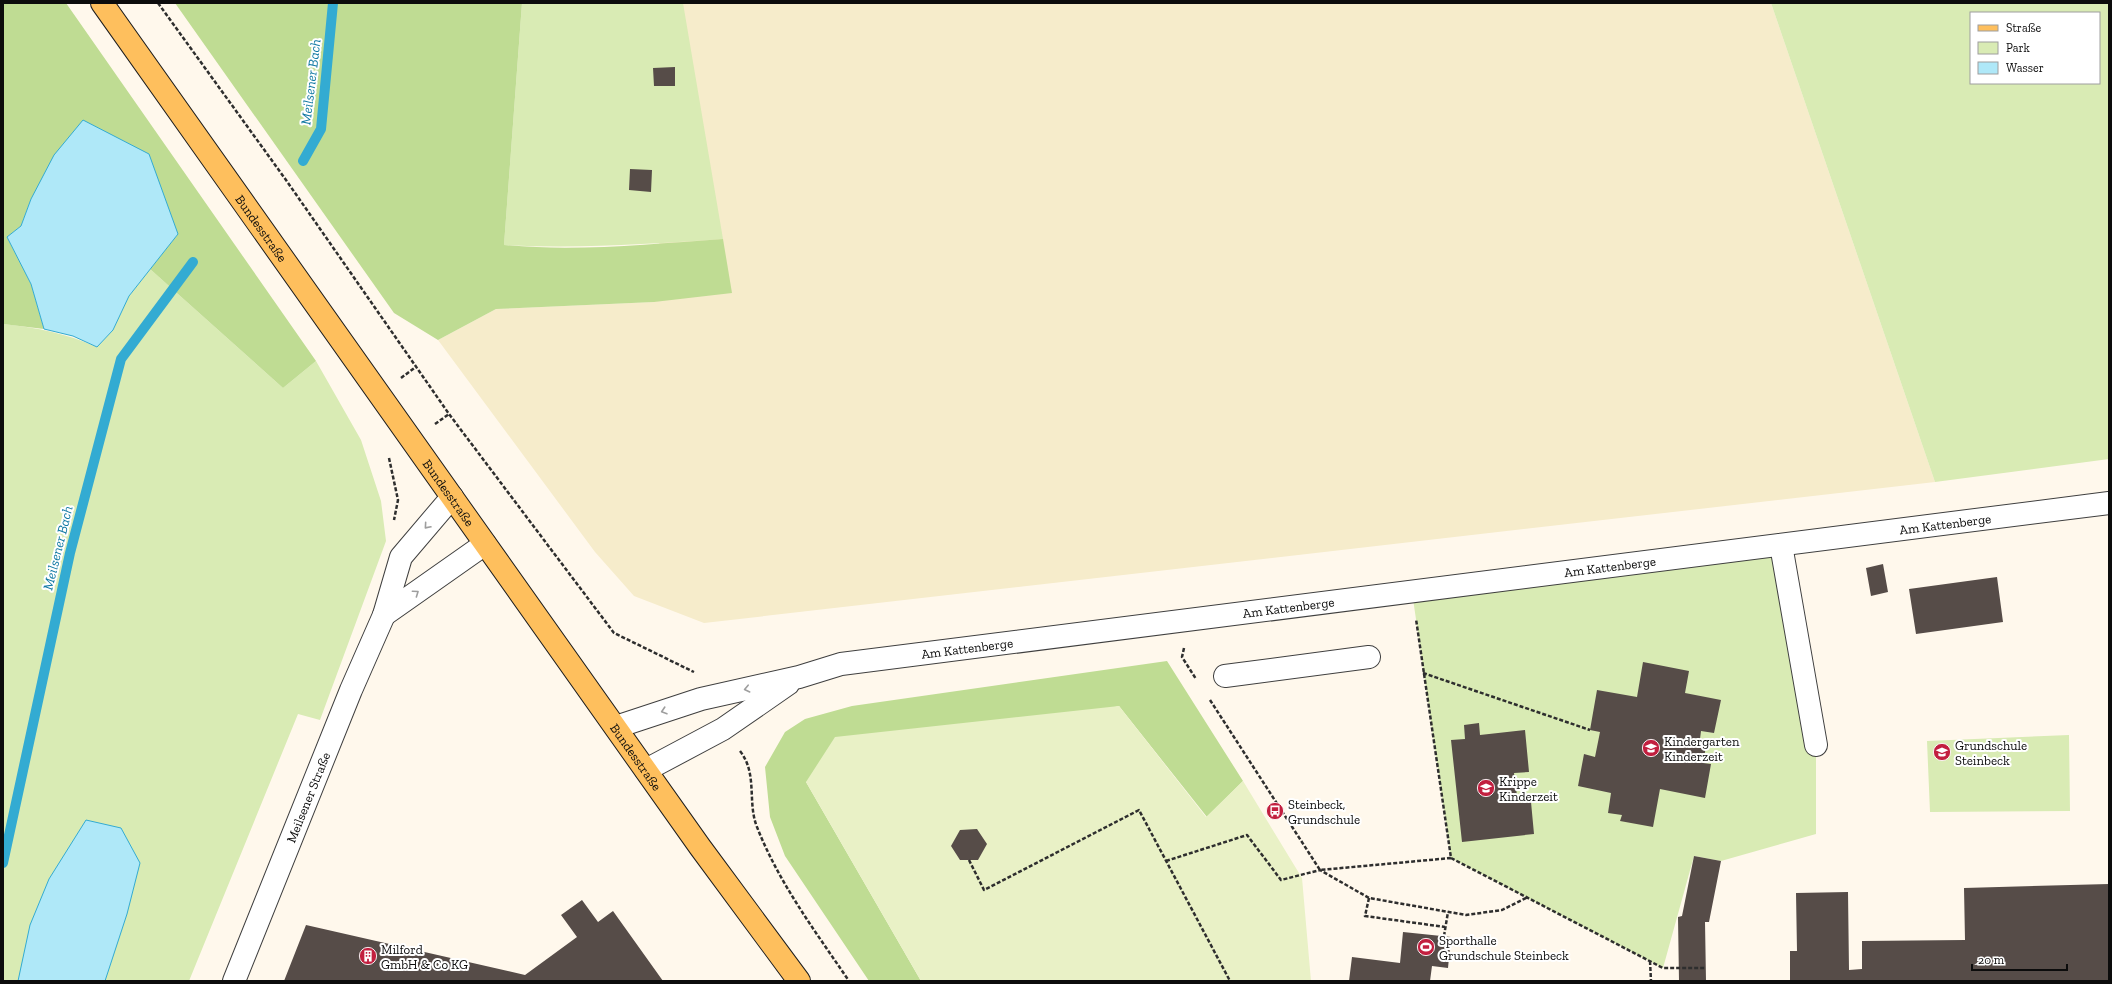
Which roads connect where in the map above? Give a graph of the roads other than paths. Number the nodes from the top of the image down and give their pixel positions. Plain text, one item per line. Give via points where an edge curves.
1 (102, 3) edge
2 (452, 497) junction
3 (2109, 503) edge
4 (485, 544) junction
5 (1780, 545) junction
6 (384, 615) junction
7 (1369, 657) dead end
8 (1225, 676) dead end
9 (798, 677) junction
10 (616, 727) junction
11 (1816, 745) dead end
12 (646, 770) junction
13 (234, 981) edge
14 (799, 981) edge

1 - 2 main road, Bundesstraße
2 - 4 main road, Bundesstraße
2 -> 6 street, Meilsener Straße via 401,556
3 - 5 street, Am Kattenberge
6 -> 4 street
4 - 10 main road, Bundesstraße
5 - 9 street, Am Kattenberge via 841,664
5 - 11 street
6 - 13 street, Meilsener Straße via 351,690
7 - 8 street
9 -> 10 street, Am Kattenberge via 701,699
9 - 12 street, Am Kattenberge via 723,729
10 - 12 main road, Bundesstraße
12 - 14 main road, Bundesstraße

